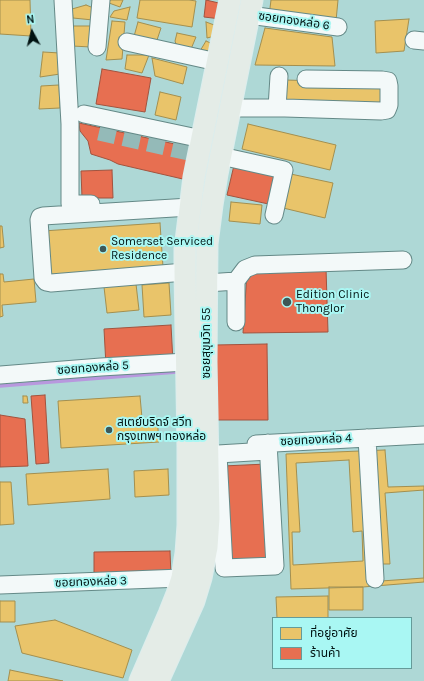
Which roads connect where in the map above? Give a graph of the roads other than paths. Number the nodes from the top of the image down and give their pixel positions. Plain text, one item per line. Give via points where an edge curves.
1 (63, 0) edge
2 (101, 0) edge
3 (228, 6) edge
4 (251, 7) edge
5 (338, 27) dead end
6 (127, 42) dead end
7 (97, 47) dead end
8 (217, 62) junction
9 (279, 76) dead end
10 (306, 79) dead end
11 (230, 108) junction
12 (277, 108) junction
13 (84, 114) dead end
14 (198, 149) junction
15 (221, 156) junction
16 (190, 204) junction
17 (274, 215) dead end
18 (403, 260) dead end
19 (185, 272) junction
20 (236, 282) junction
21 (207, 283) junction
22 (236, 322) dead end
23 (196, 362) junction
24 (0, 375) edge
25 (424, 435) edge
26 (367, 438) junction
27 (268, 447) junction
28 (206, 457) junction
29 (215, 500) junction
30 (191, 578) junction
31 (376, 579) dead end
32 (0, 585) edge
33 (140, 681) edge
34 (158, 681) edge

1 - 16 street via 70,124 70,204
2 - 7 street
3 - 4 main road
3 - 8 main road, ซอยสุขุมวิท 55
4 - 5 street, ซอยทองหล่อ 6
4 - 11 main road, ซอยสุขุมวิท 55
6 - 8 street
8 - 14 main road, ซอยสุขุมวิท 55
9 - 12 street
10 - 12 street via 388,81 389,105 387,110 381,111
11 - 12 street
11 - 15 main road, ซอยสุขุมวิท 55
13 - 14 street
14 - 16 main road, ซอยสุขุมวิท 55
15 - 17 street via 284,170
15 - 21 main road, ซอยสุขุมวิท 55 via 207,244
16 - 19 main road, ซอยสุขุมวิท 55
16 - 19 street via 43,216 39,220 43,278 46,282
18 - 20 street via 255,265 245,269
19 - 23 main road, ซอยสุขุมวิท 55
20 - 21 street
20 - 22 street
21 - 23 main road, ซอยสุขุมวิท 55
23 - 24 street, ซอยทองหล่อ 5 via 101,366
23 - 28 main road, ซอยสุขุมวิท 55
25 - 26 street, ซอยทองหล่อ 4
26 - 27 street, ซอยทองหล่อ 4
26 - 31 street
27 - 28 street, ซอยทองหล่อ 4
27 - 29 street via 275,566 224,568
28 - 29 main road, ซอยสุขุมวิท 55
28 - 30 main road, ซอยสุขุมวิท 55 via 188,525 186,553
29 - 30 main road, ซอยสุขุมวิท 55 via 207,548
30 - 32 street, ซอยทองหล่อ 3
30 - 33 main road, ซอยสุขุมวิท 55 via 169,614
30 - 34 main road, ซอยสุขุมวิท 55 via 194,601

